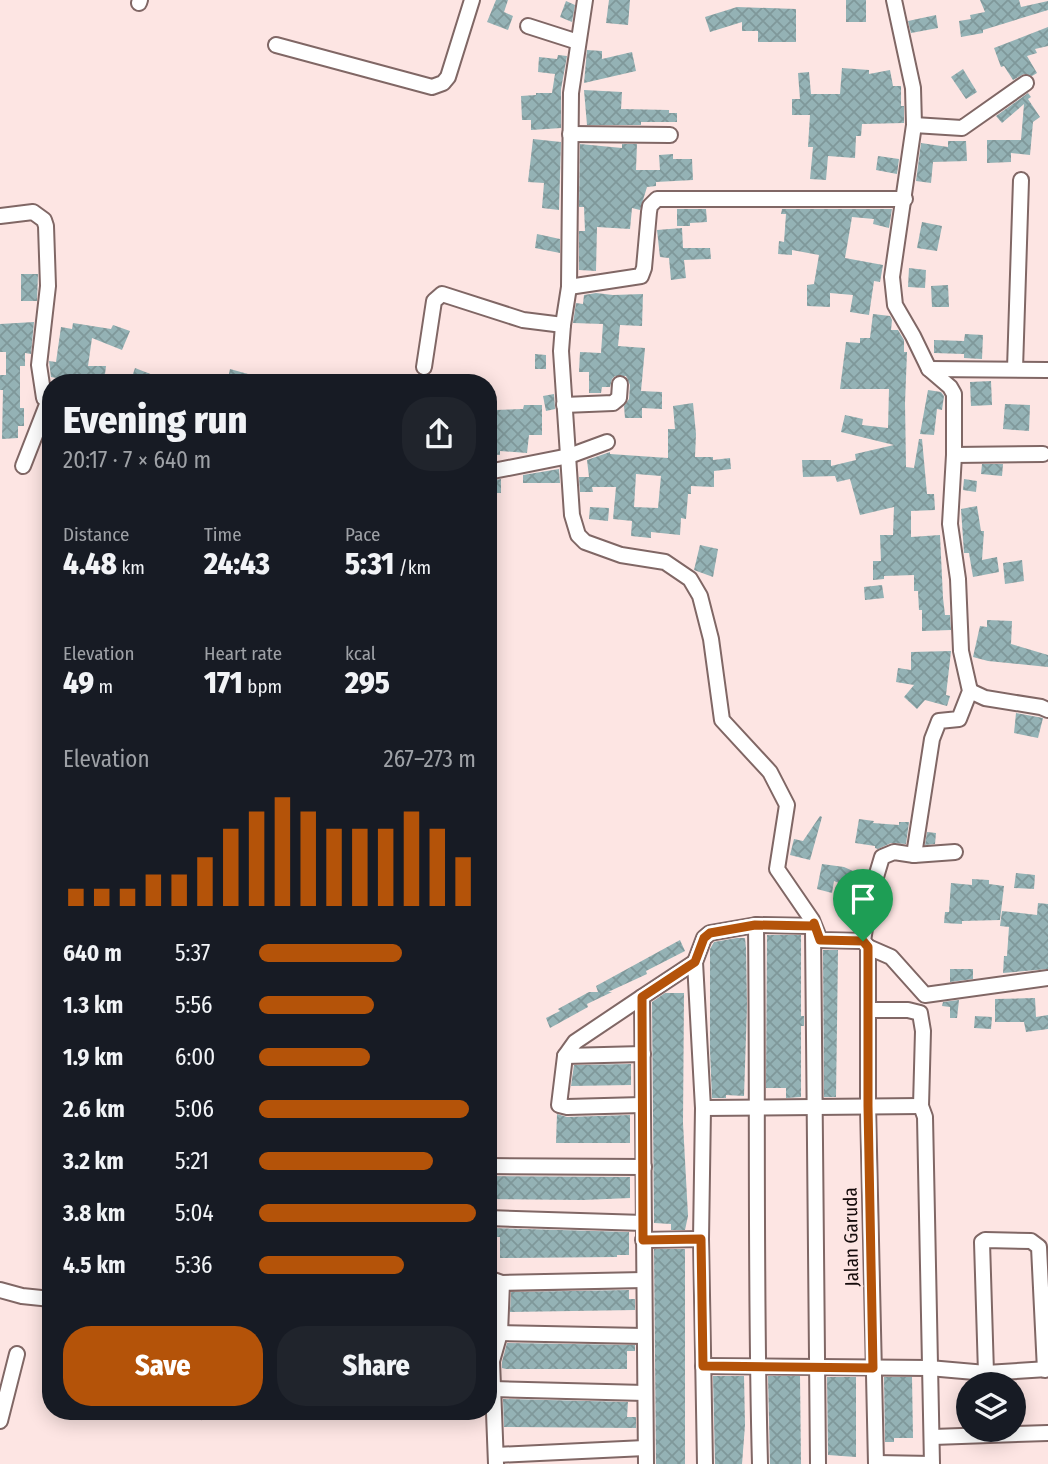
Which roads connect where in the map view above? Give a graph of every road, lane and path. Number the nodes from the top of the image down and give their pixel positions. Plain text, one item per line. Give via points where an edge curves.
1 (472, 0) edge
2 (585, 0) edge
3 (894, 0) edge
4 (528, 26) dead end
5 (578, 42) junction
6 (276, 45) dead end
7 (1026, 83) dead end
8 (914, 125) junction
9 (570, 134) junction
10 (670, 135) dead end
11 (1021, 180) dead end
12 (905, 199) junction
13 (0, 216) edge
14 (569, 287) junction
15 (562, 325) junction
16 (424, 367) dead end
17 (929, 369) junction
18 (1015, 369) junction
19 (1048, 370) edge
20 (620, 384) dead end
21 (42, 385) edge
22 (564, 405) junction
23 (42, 420) edge
24 (607, 442) dead end
25 (1042, 454) dead end
26 (954, 455) junction
27 (569, 456) junction
28 (23, 466) dead end
29 (497, 470) edge
30 (970, 691) junction
31 (1048, 710) edge
32 (955, 852) dead end
33 (914, 855) junction
34 (755, 925) junction
35 (813, 925) junction
36 (866, 944) junction
37 (695, 962) junction
38 (1048, 978) edge
39 (642, 997) junction
40 (868, 1010) junction
41 (643, 1054) junction
42 (565, 1056) junction
43 (642, 1105) junction
44 (868, 1106) junction
45 (920, 1106) junction
46 (816, 1107) junction
47 (703, 1108) junction
48 (758, 1108) junction
49 (497, 1166) edge
50 (645, 1167) junction
51 (497, 1218) edge
52 (644, 1223) junction
53 (701, 1239) junction
54 (643, 1240) junction
55 (644, 1280) junction
56 (497, 1281) edge
57 (0, 1290) edge
58 (42, 1298) edge
59 (497, 1302) edge
60 (500, 1333) junction
61 (644, 1336) junction
62 (497, 1344) edge
63 (17, 1354) dead end
64 (703, 1366) junction
65 (757, 1366) junction
66 (816, 1367) junction
67 (873, 1368) junction
68 (929, 1368) junction
69 (1046, 1370) edge
70 (975, 1372) edge
71 (986, 1372) edge
72 (1006, 1372) edge
73 (497, 1389) edge
74 (645, 1393) junction
75 (494, 1420) edge
76 (0, 1421) edge
77 (1048, 1433) edge
78 (933, 1437) junction
79 (645, 1448) junction
80 (496, 1459) edge
81 (646, 1464) edge
82 (705, 1464) edge
83 (760, 1464) edge
84 (818, 1464) edge
85 (876, 1464) edge
86 (932, 1464) edge

1 - 6 street via 448,77 438,86
2 - 5 street
3 - 8 street via 913,88
4 - 5 street
5 - 9 street
7 - 8 street via 962,128
8 - 12 street
9 - 10 street
9 - 14 street
11 - 18 street
12 - 14 street via 657,200 650,206 641,276
12 - 17 street via 892,277 895,305
13 - 21 street via 33,212 46,226 48,286 39,365
14 - 15 street
15 - 16 street via 523,320 442,294 434,301
15 - 22 street
17 - 18 street
17 - 26 street via 954,394
18 - 19 street
20 - 22 street via 620,398 613,403
22 - 27 street
23 - 28 street
24 - 27 street
25 - 26 street
26 - 30 street via 950,524 961,651
27 - 29 street
27 - 35 street via 572,515 578,535 621,555 665,562 691,579 700,596 722,720 770,772 787,805 777,869
30 - 31 street
30 - 33 street via 959,719 939,721 932,739
32 - 33 street
33 - 36 street, Jalan Garuda via 894,852 882,857 870,897
34 - 35 street
34 - 37 street via 710,933
34 - 48 street
35 - 36 street via 820,940
35 - 46 street
36 - 38 street via 891,957 925,995
36 - 40 street, Jalan Garuda
37 - 39 street
37 - 47 street
39 - 41 street
39 - 42 street via 575,1042
40 - 44 street, Jalan Garuda
40 - 45 street via 920,1013
41 - 42 street
41 - 43 street
42 - 43 street via 559,1105
43 - 50 street
44 - 45 street
44 - 46 street
44 - 67 street, Jalan Garuda
45 - 68 street via 925,1117
46 - 48 street
46 - 66 street
47 - 48 street
47 - 53 street
48 - 65 street
49 - 50 street
50 - 52 street
51 - 52 street
52 - 54 street
53 - 54 street
53 - 64 street
54 - 55 street
55 - 56 street
55 - 61 street
57 - 58 street
59 - 60 street
60 - 61 street
60 - 62 street
61 - 74 street
63 - 76 street
64 - 65 street
64 - 82 street
65 - 66 street
65 - 83 street
66 - 67 street
66 - 84 street
67 - 68 street
67 - 85 street, Jalan Garuda
68 - 70 street
68 - 78 street
69 - 71 street via 1039,1247 1031,1241 985,1240
69 - 72 street
73 - 74 street
74 - 79 street
75 - 80 street
77 - 78 street
78 - 86 street
79 - 80 street
79 - 81 street
85 - 86 street

